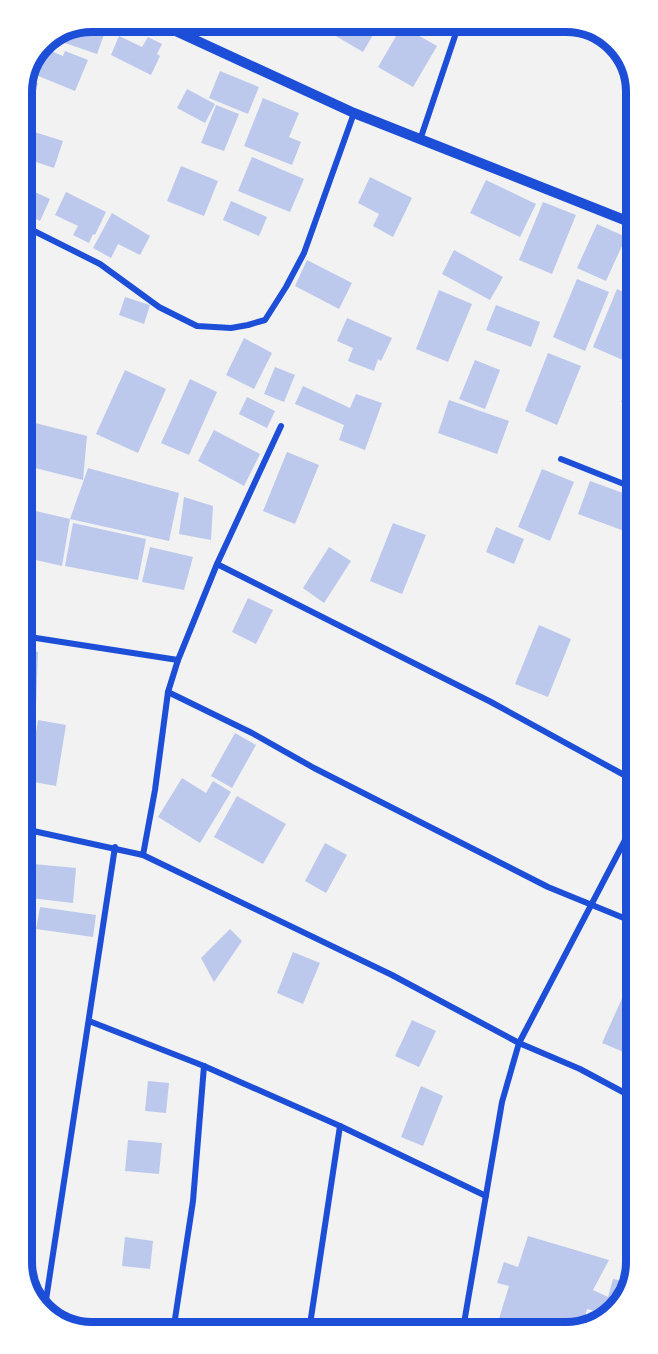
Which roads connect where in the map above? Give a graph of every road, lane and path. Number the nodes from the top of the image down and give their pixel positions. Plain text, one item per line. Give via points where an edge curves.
1 (178, 32) edge
2 (456, 32) edge
3 (354, 113) junction
4 (420, 140) junction
5 (626, 220) edge
6 (32, 230) edge
7 (281, 426) dead end
8 (561, 459) dead end
9 (626, 485) edge
10 (217, 564) junction
11 (32, 637) edge
12 (178, 660) junction
13 (168, 693) junction
14 (626, 776) edge
15 (32, 831) edge
16 (626, 837) edge
17 (115, 847) junction
18 (143, 855) junction
19 (590, 903) junction
20 (626, 919) edge
21 (89, 1021) junction
22 (519, 1043) junction
23 (204, 1066) junction
24 (626, 1094) edge
25 (340, 1126) junction
26 (486, 1196) junction
27 (46, 1301) edge
28 (174, 1322) edge
29 (310, 1322) edge
30 (464, 1322) edge

1 - 3 street
2 - 4 street
3 - 4 street
3 - 6 street via 304,253 265,320 231,327 197,326 159,307 100,264
4 - 5 street
7 - 10 street
8 - 9 street
10 - 12 street
10 - 14 street via 491,702
11 - 12 street
12 - 13 street
13 - 18 street
13 - 19 street via 548,887
15 - 17 street
16 - 19 street
17 - 18 street
17 - 21 street
18 - 22 street via 392,975
19 - 20 street
19 - 22 street
21 - 23 street
21 - 27 street
22 - 24 street
22 - 26 street via 502,1102
23 - 25 street
23 - 28 street via 194,1189
25 - 26 street
25 - 29 street
26 - 30 street

